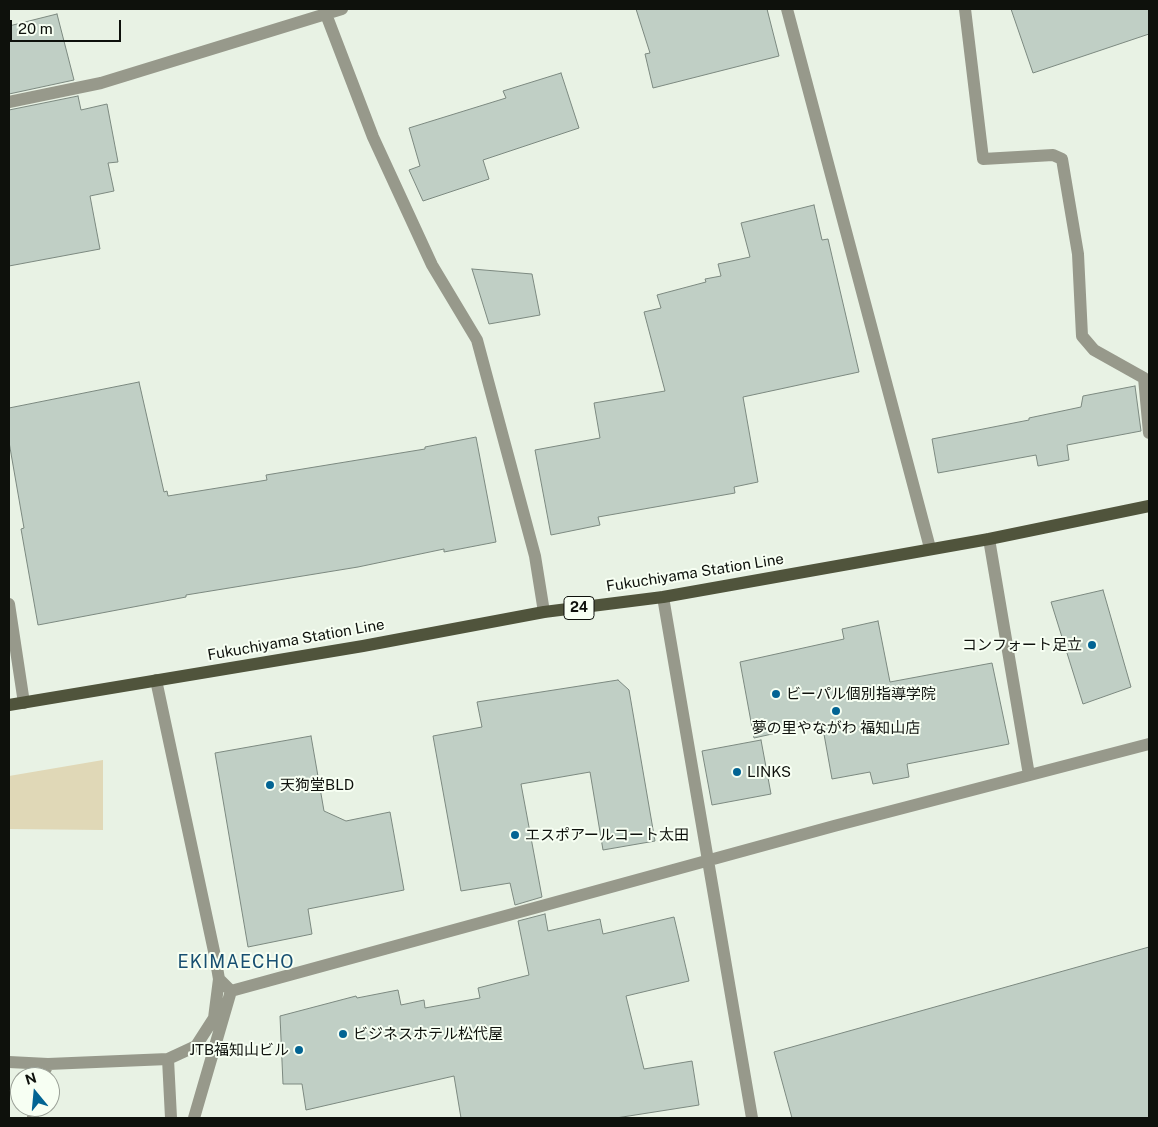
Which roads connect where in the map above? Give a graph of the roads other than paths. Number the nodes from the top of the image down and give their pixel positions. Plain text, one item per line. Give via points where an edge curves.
1 (342, 9) edge
2 (787, 9) edge
3 (965, 9) edge
4 (324, 12) edge
5 (9, 102) edge
6 (1149, 433) edge
7 (1149, 506) edge
8 (989, 539) junction
9 (930, 548) junction
10 (663, 597) junction
11 (9, 604) edge
12 (544, 612) junction
13 (156, 680) junction
14 (24, 703) junction
15 (9, 705) edge
16 (1149, 744) edge
17 (1029, 775) junction
18 (708, 862) junction
19 (219, 979) junction
20 (231, 990) junction
21 (168, 1058) junction
22 (9, 1062) edge
23 (48, 1064) junction
24 (47, 1067) edge
25 (171, 1118) edge
26 (194, 1118) edge
27 (752, 1118) edge

1 - 4 street
2 - 9 street
3 - 6 street via 983,158 1053,155 1062,159 1078,254 1082,336 1094,350 1144,378
4 - 5 street via 101,84
4 - 12 street via 373,137 432,266 477,340 535,556
7 - 8 main road, Fukuchiyama Station Line / 24
8 - 9 main road, Fukuchiyama Station Line / 24
8 - 17 street
9 - 10 main road, Fukuchiyama Station Line / 24
10 - 12 main road, Fukuchiyama Station Line / 24
10 - 18 street
11 - 14 street
12 - 13 main road, Fukuchiyama Station Line / 24
13 - 14 main road, Fukuchiyama Station Line / 24
13 - 19 street
14 - 15 main road, Fukuchiyama Station Line / 24
16 - 17 street
17 - 18 street
18 - 20 street
18 - 27 street
19 - 20 street
19 - 21 street via 214,1018 196,1046
20 - 26 street
21 - 23 street
21 - 25 street
22 - 23 street
23 - 24 street

